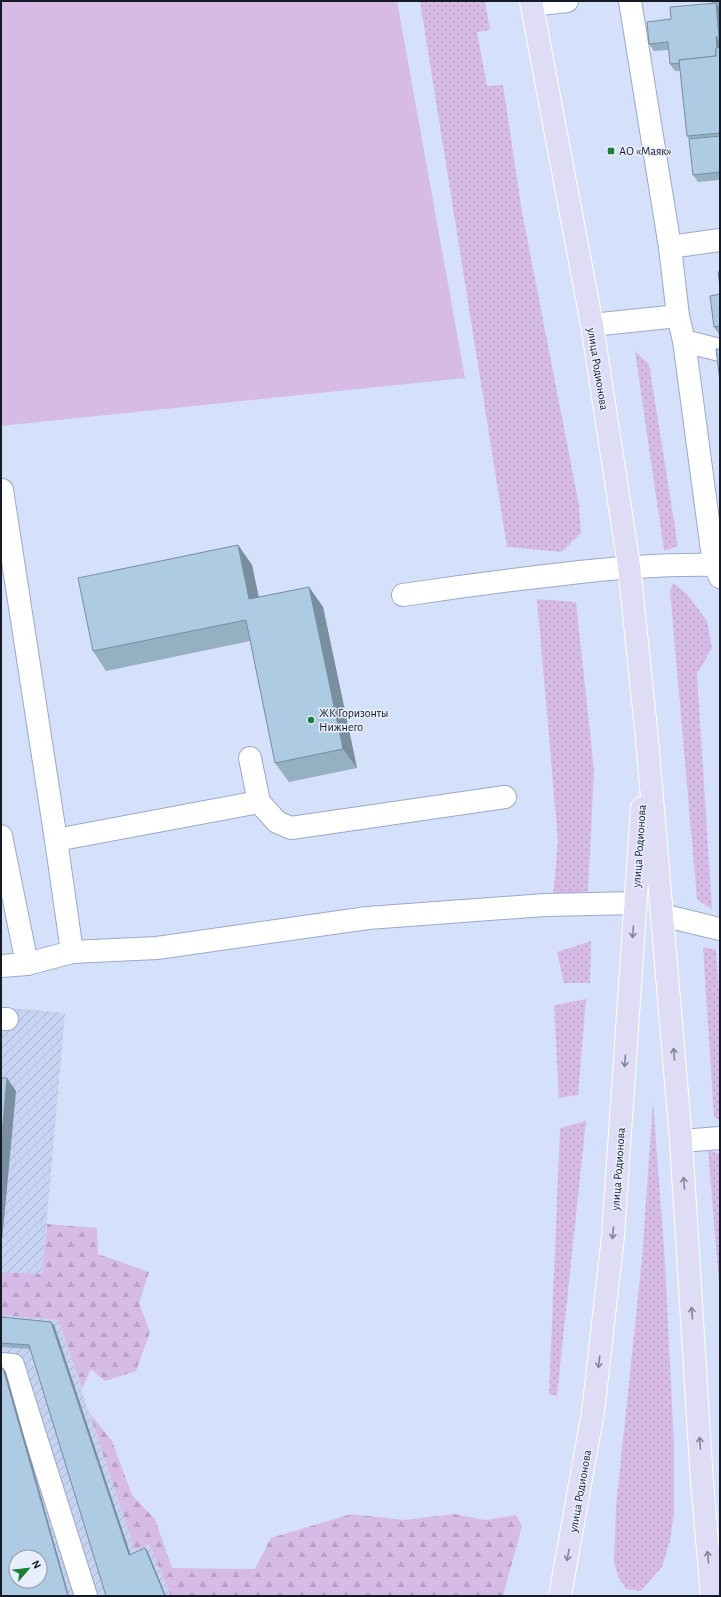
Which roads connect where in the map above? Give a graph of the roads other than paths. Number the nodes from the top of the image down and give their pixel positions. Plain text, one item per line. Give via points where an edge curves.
1 (567, 1) edge
2 (630, 1) edge
3 (531, 3) edge
4 (720, 240) edge
5 (670, 247) junction
6 (678, 316) junction
7 (592, 325) junction
8 (684, 341) junction
9 (720, 350) edge
10 (2, 490) edge
11 (629, 566) junction
12 (717, 571) edge
13 (403, 595) dead end
14 (647, 739) junction
15 (250, 758) dead end
16 (505, 797) dead end
17 (259, 802) junction
18 (1, 836) edge
19 (56, 840) junction
20 (635, 903) junction
21 (662, 915) junction
22 (720, 929) edge
23 (72, 952) junction
24 (27, 964) junction
25 (1, 966) edge
26 (720, 1138) edge
27 (681, 1141) junction
28 (1, 1364) edge
29 (86, 1596) edge
30 (560, 1596) edge
31 (712, 1596) edge

1 - 3 lane
2 - 5 lane
3 - 7 main road, улица Родионова
4 - 5 lane
5 - 6 lane
6 - 7 lane
6 - 8 lane
7 - 11 main road, улица Родионова
8 - 9 lane
8 - 12 lane
10 - 19 lane
11 - 12 lane via 674,564
11 - 13 lane via 475,583
11 - 14 main road, улица Родионова
14 - 20 main road, улица Родионова
14 - 21 main road, улица Родионова
15 - 17 lane
16 - 17 lane via 291,828 277,822
17 - 19 lane
18 - 24 lane
19 - 23 lane
20 - 23 lane via 545,905 368,918 157,948
20 -> 30 main road, улица Родионова via 613,1236 593,1412
21 - 22 lane
27 -> 21 main road, улица Родионова
23 - 24 lane
24 - 25 lane
26 - 27 lane
31 -> 27 main road, улица Родионова via 702,1482
28 - 29 lane via 14,1366

